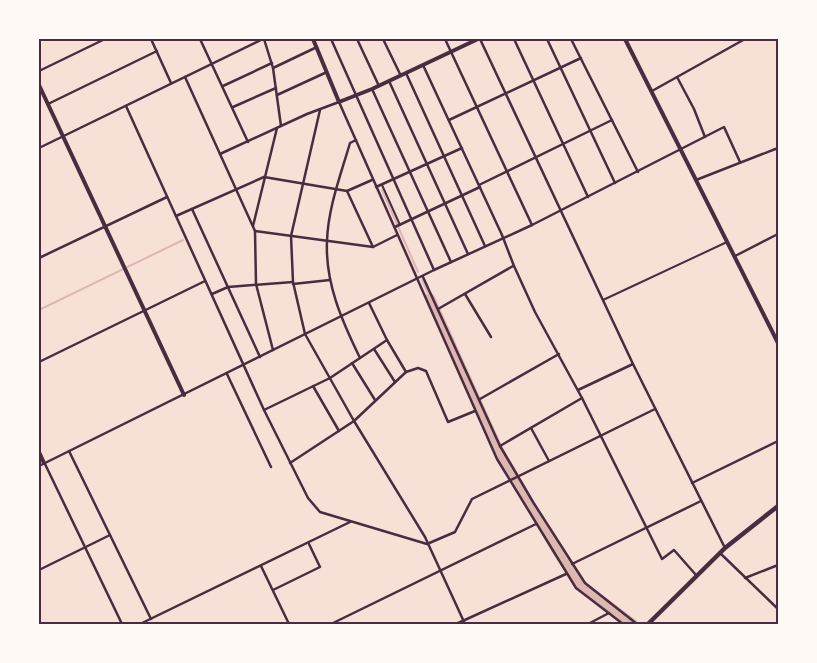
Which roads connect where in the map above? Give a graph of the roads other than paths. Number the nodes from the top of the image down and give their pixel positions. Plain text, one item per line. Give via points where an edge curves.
1 (105, 39) edge
2 (151, 39) edge
3 (200, 39) edge
4 (263, 39) edge
5 (313, 39) edge
6 (330, 39) edge
7 (357, 39) edge
8 (383, 39) edge
9 (445, 39) edge
10 (479, 39) edge
11 (514, 39) edge
12 (547, 39) edge
13 (571, 39) edge
14 (625, 39) edge
15 (745, 39) edge
16 (317, 47) junction
17 (157, 51) junction
18 (451, 52) junction
19 (581, 58) junction
20 (212, 63) junction
21 (272, 63) junction
22 (423, 65) junction
23 (274, 68) junction
24 (561, 68) junction
25 (39, 71) edge
26 (327, 72) junction
27 (406, 73) junction
28 (401, 76) junction
29 (184, 77) junction
30 (677, 77) junction
31 (389, 81) junction
32 (534, 81) junction
33 (172, 83) junction
34 (39, 85) edge
35 (223, 86) junction
36 (379, 86) junction
37 (276, 88) junction
38 (372, 89) junction
39 (652, 91) junction
40 (506, 94) junction
41 (277, 95) junction
42 (357, 96) junction
43 (339, 102) junction
44 (48, 104) junction
45 (126, 106) junction
46 (477, 107) junction
47 (233, 108) junction
48 (320, 109) junction
49 (449, 120) junction
50 (612, 120) junction
51 (281, 126) junction
52 (277, 128) junction
53 (590, 131) junction
54 (63, 137) junction
55 (705, 137) junction
56 (356, 140) junction
57 (248, 142) junction
58 (563, 144) junction
59 (39, 148) edge
60 (462, 148) junction
61 (778, 148) edge
62 (681, 150) junction
63 (220, 154) junction
64 (444, 156) junction
65 (535, 158) junction
66 (740, 162) junction
67 (427, 164) junction
68 (506, 171) junction
69 (410, 172) junction
70 (638, 172) junction
71 (264, 177) junction
72 (373, 180) junction
73 (394, 180) junction
74 (696, 180) junction
75 (615, 183) junction
76 (302, 184) junction
77 (382, 185) junction
78 (480, 186) junction
79 (376, 188) junction
80 (236, 189) junction
81 (336, 190) junction
82 (347, 191) junction
83 (463, 196) junction
84 (168, 197) junction
85 (588, 197) junction
86 (445, 204) junction
87 (192, 209) junction
88 (560, 211) junction
89 (429, 212) junction
90 (176, 216) junction
91 (412, 219) junction
92 (400, 225) junction
93 (532, 225) junction
94 (105, 226) junction
95 (253, 226) junction
96 (395, 227) junction
97 (255, 231) junction
98 (778, 234) edge
99 (398, 235) junction
100 (291, 236) junction
101 (504, 238) junction
102 (327, 240) junction
103 (727, 242) junction
104 (373, 246) junction
105 (485, 246) junction
106 (468, 254) junction
107 (734, 256) junction
108 (39, 258) edge
109 (451, 262) junction
110 (514, 266) junction
111 (434, 270) junction
112 (422, 276) junction
113 (416, 279) junction
114 (330, 280) junction
115 (205, 281) junction
116 (293, 283) junction
117 (256, 284) junction
118 (228, 287) junction
119 (212, 294) junction
120 (465, 294) junction
121 (603, 300) junction
122 (370, 302) junction
123 (438, 309) junction
124 (144, 311) junction
125 (340, 317) junction
126 (305, 334) junction
127 (491, 336) dead end
128 (387, 340) junction
129 (778, 343) edge
130 (374, 348) junction
131 (272, 350) junction
132 (559, 354) junction
133 (260, 357) junction
134 (360, 358) junction
135 (39, 362) edge
136 (352, 363) junction
137 (633, 364) junction
138 (244, 365) junction
139 (406, 372) junction
140 (227, 374) junction
141 (330, 378) junction
142 (395, 382) junction
143 (313, 386) junction
144 (578, 390) junction
145 (184, 395) junction
146 (582, 398) junction
147 (375, 400) junction
148 (480, 400) junction
149 (474, 405) junction
150 (656, 409) junction
151 (264, 410) junction
152 (475, 410) junction
153 (354, 421) junction
154 (531, 428) junction
155 (339, 431) junction
156 (601, 436) junction
157 (778, 441) edge
158 (500, 446) junction
159 (70, 451) junction
160 (39, 452) edge
161 (550, 461) junction
162 (44, 463) junction
163 (290, 463) junction
164 (39, 466) edge
165 (271, 467) dead end
166 (518, 477) junction
167 (510, 480) junction
168 (692, 483) junction
169 (701, 501) junction
170 (778, 506) edge
171 (350, 522) junction
172 (536, 524) junction
173 (646, 528) junction
174 (110, 535) junction
175 (309, 544) junction
176 (427, 544) junction
177 (85, 547) junction
178 (725, 548) junction
179 (720, 553) junction
180 (572, 564) junction
181 (778, 565) edge
182 (262, 566) junction
183 (39, 570) edge
184 (441, 571) junction
185 (566, 574) junction
186 (696, 575) junction
187 (746, 578) junction
188 (273, 590) junction
189 (778, 609) edge
190 (609, 613) junction
191 (151, 619) junction
192 (464, 620) junction
193 (122, 624) edge
194 (140, 624) edge
195 (289, 624) edge
196 (332, 624) edge
197 (456, 624) edge
198 (465, 624) edge
199 (588, 624) edge
200 (623, 624) edge
201 (637, 624) edge
202 (648, 624) edge

1 - 25 street
2 - 17 street
3 - 20 street
4 - 20 street
4 - 21 street
5 - 16 street
6 - 42 street
7 - 36 street
8 - 28 street
9 - 18 street
10 - 18 street
10 - 40 street
11 - 32 street
12 - 24 street
13 - 19 street
14 - 39 street
15 - 30 street
16 - 23 street
16 - 26 street
17 - 33 street
17 - 44 street
18 - 22 street
18 - 46 street
19 - 24 street
19 - 50 street
20 - 29 street
20 - 35 street
21 - 23 street
21 - 35 street
22 - 27 street
22 - 49 street
23 - 37 street
24 - 32 street
24 - 53 street
26 - 41 street
26 - 43 street
27 - 28 street
27 - 64 street
28 - 31 street
29 - 33 street
29 - 63 street
30 - 39 street
30 - 55 street
31 - 36 street
31 - 67 street
32 - 40 street
32 - 58 street
33 - 45 street
34 - 44 street
35 - 47 street
36 - 38 street
37 - 41 street
37 - 47 street
38 - 42 street
38 - 69 street
39 - 62 street
40 - 46 street
40 - 65 street
41 - 51 street
42 - 43 street
42 - 73 street
43 - 48 street
43 - 56 street
44 - 54 street
45 - 54 street
45 - 84 street
46 - 49 street
46 - 68 street
47 - 57 street
48 - 51 street
48 - 76 street
49 - 60 street
50 - 53 street
50 - 70 street
51 - 52 street
52 - 57 street
52 - 71 street
53 - 58 street
53 - 75 street
54 - 59 street
54 - 94 street
55 - 62 street
55 - 66 street via 724,128
56 - 72 street
56 - 81 street via 350,143
57 - 63 street
58 - 65 street
58 - 85 street
60 - 64 street
60 - 78 street
61 - 66 street
62 - 70 street
62 - 74 street
63 - 80 street
64 - 67 street
64 - 83 street
65 - 68 street
65 - 88 street
66 - 74 street
67 - 69 street
67 - 86 street
68 - 78 street
68 - 93 street
69 - 73 street
69 - 89 street
70 - 75 street
71 - 76 street
71 - 80 street
71 - 95 street
72 - 79 street
72 - 82 street
73 - 77 street
73 - 91 street
74 - 103 street
75 - 85 street
76 - 81 street
76 - 100 street
77 - 79 street
77 - 92 street
78 - 83 street
78 - 101 street
79 - 96 street
80 - 87 street
80 - 95 street
81 - 82 street
81 - 102 street
82 - 104 street
83 - 86 street
83 - 105 street
84 - 90 street
84 - 94 street
85 - 88 street
86 - 89 street
86 - 106 street
87 - 90 street
87 - 118 street
88 - 93 street
88 - 121 street
89 - 91 street
89 - 109 street
90 - 115 street
91 - 92 street
91 - 111 street
92 - 96 street
93 - 101 street
94 - 108 street
94 - 124 street
95 - 97 street
96 - 99 street
97 - 100 street
97 - 117 street
98 - 107 street
99 - 104 street
99 - 113 street
100 - 102 street
100 - 116 street
101 - 105 street
101 - 110 street
102 - 104 street
102 - 114 street
103 - 107 street
103 - 121 street
105 - 106 street
106 - 109 street
107 - 129 street
109 - 111 street
110 - 120 street
110 - 132 street
111 - 112 street
112 - 113 street
112 - 123 street
113 - 122 street
113 - 149 street
114 - 116 street
114 - 125 street
115 - 119 street
115 - 124 street
116 - 117 street
116 - 126 street
117 - 118 street
117 - 131 street
118 - 119 street
118 - 133 street
119 - 138 street
120 - 123 street
120 - 127 street
121 - 137 street
122 - 125 street
122 - 128 street
123 - 148 street
124 - 135 street
124 - 145 street
125 - 126 street
125 - 134 street
126 - 131 street
126 - 141 street
128 - 130 street
128 - 139 street
130 - 134 street
130 - 142 street
131 - 133 street
132 - 144 street
132 - 148 street
133 - 138 street
134 - 136 street
136 - 141 street
136 - 147 street
137 - 144 street
137 - 150 street
138 - 140 street
138 - 151 street
139 - 142 street
139 - 152 street via 418,368 426,371 448,422
140 - 145 street
140 - 165 street
141 - 143 street
141 - 153 street
142 - 147 street
143 - 151 street
143 - 155 street
144 - 146 street
145 - 159 street
146 - 154 street
146 - 156 street
147 - 153 street
148 - 149 street
148 - 158 street
149 - 152 street
150 - 156 street
150 - 168 street
151 - 163 street
152 - 167 street
153 - 155 street
153 - 176 street
154 - 158 street
154 - 161 street
155 - 163 street
156 - 161 street
156 - 173 street
157 - 168 street
158 - 166 street
159 - 162 street
159 - 174 street
160 - 162 street
161 - 166 street
162 - 164 street
162 - 177 street
163 - 171 street via 314,507
166 - 167 street
166 - 180 street
167 - 172 street
167 - 176 street via 472,499 454,532
168 - 169 street
169 - 173 street
169 - 178 street
170 - 178 main road
171 - 175 street
171 - 176 street
172 - 184 street
172 - 185 street
173 - 180 street
173 - 186 street via 662,559 674,550
174 - 177 street
174 - 191 street
175 - 182 street
175 - 188 street via 320,567
176 - 184 street
177 - 183 street
177 - 193 street
178 - 179 main road
179 - 186 main road
179 - 187 street
180 - 201 street via 585,583
181 - 187 street
182 - 188 street
182 - 191 street
184 - 192 street
184 - 196 street
185 - 190 street via 576,588
185 - 192 street
186 - 202 main road
187 - 189 street
188 - 195 street
190 - 199 street
190 - 200 street
191 - 194 street
192 - 197 street
192 - 198 street

